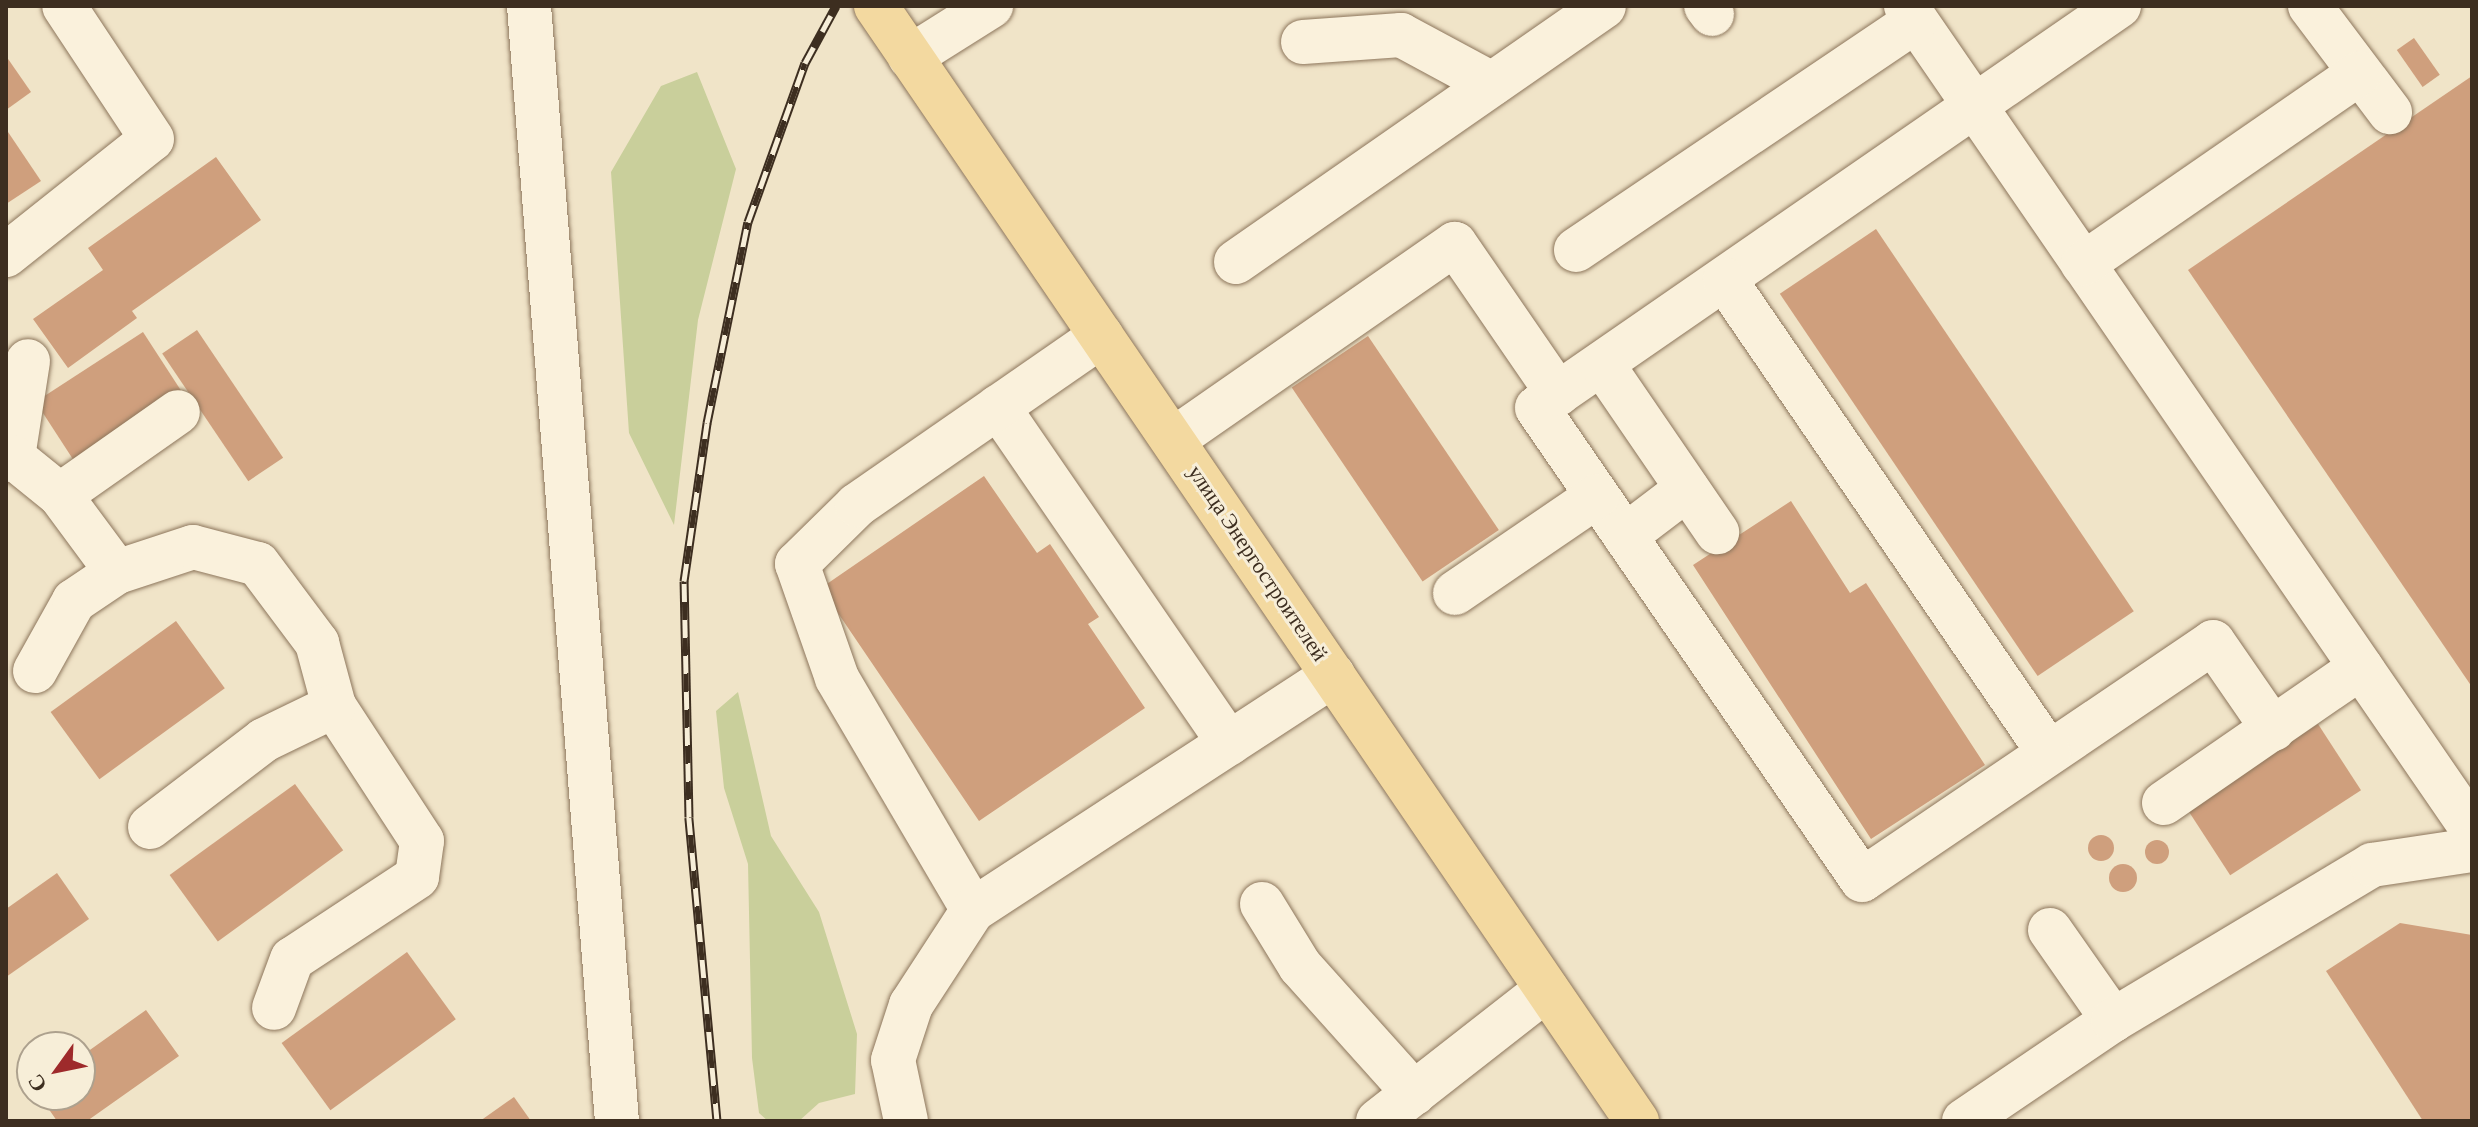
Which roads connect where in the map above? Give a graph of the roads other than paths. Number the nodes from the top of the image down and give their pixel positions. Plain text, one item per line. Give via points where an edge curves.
1 (64, 6) edge
2 (529, 6) edge
3 (876, 6) edge
4 (991, 6) edge
5 (1604, 6) edge
6 (2119, 6) edge
7 (2310, 6) edge
8 (1911, 13) edge
9 (1303, 42) dead end
10 (910, 57) junction
11 (2360, 73) junction
12 (1492, 84) junction
13 (1976, 108) junction
14 (2390, 112) dead end
15 (1576, 250) dead end
16 (6, 255) edge
17 (1236, 262) dead end
18 (2083, 264) junction
19 (1725, 280) junction
20 (1101, 336) junction
21 (28, 361) dead end
22 (1602, 364) junction
23 (1558, 394) junction
24 (998, 407) junction
25 (178, 412) dead end
26 (1174, 439) junction
27 (9, 458) edge
28 (1687, 489) junction
29 (60, 495) junction
30 (1597, 496) junction
31 (1717, 532) dead end
32 (1625, 536) junction
33 (117, 572) junction
34 (1455, 593) dead end
35 (2361, 667) junction
36 (35, 671) dead end
37 (1333, 675) junction
38 (334, 706) junction
39 (2273, 729) junction
40 (1229, 743) junction
41 (2049, 753) junction
42 (2164, 803) dead end
43 (150, 827) dead end
44 (2472, 829) edge
45 (2472, 850) edge
46 (1262, 904) dead end
47 (973, 910) junction
48 (2050, 930) dead end
49 (1547, 989) junction
50 (274, 1008) dead end
51 (2113, 1020) junction
52 (1414, 1093) junction
53 (617, 1121) edge
54 (906, 1121) edge
55 (1378, 1121) edge
56 (1637, 1121) edge
57 (1964, 1121) edge

1 - 16 street via 152,139
2 - 53 street
3 - 10 main road, улица Энергостроителей
4 - 10 street
5 - 12 street
6 - 13 street
7 - 11 street
8 - 13 street
8 - 15 street
9 - 12 street via 1401,35
10 - 20 main road, улица Энергостроителей
11 - 14 street
11 - 18 street
12 - 17 street
13 - 18 street
13 - 19 street
18 - 35 street
19 - 22 street
19 - 41 street
20 - 24 street
20 - 26 main road, улица Энергостроителей
21 - 27 street
22 - 23 street
22 - 28 street
23 - 26 street via 1455,244
23 - 30 street via 1537,408
24 - 40 street
24 - 47 street via 857,505 797,564 837,678
25 - 29 street
26 - 37 main road, улица Энергостроителей
27 - 29 street
28 - 31 street
28 - 32 street
29 - 33 street
30 - 32 street
30 - 34 street
32 - 41 street via 1862,880
33 - 36 street via 74,601
33 - 38 street via 193,547 258,564 317,643
35 - 39 street
35 - 44 street
37 - 40 street
37 - 49 main road, улица Энергостроителей
38 - 43 street via 264,740
38 - 50 street via 422,841 417,877 292,959
39 - 41 street via 2213,642
39 - 42 street
40 - 47 street
45 - 51 street via 2372,865
46 - 52 street via 1300,966
47 - 54 street via 911,1005 893,1060
48 - 51 street
49 - 52 street
49 - 56 main road, улица Энергостроителей
51 - 57 street
52 - 55 street

